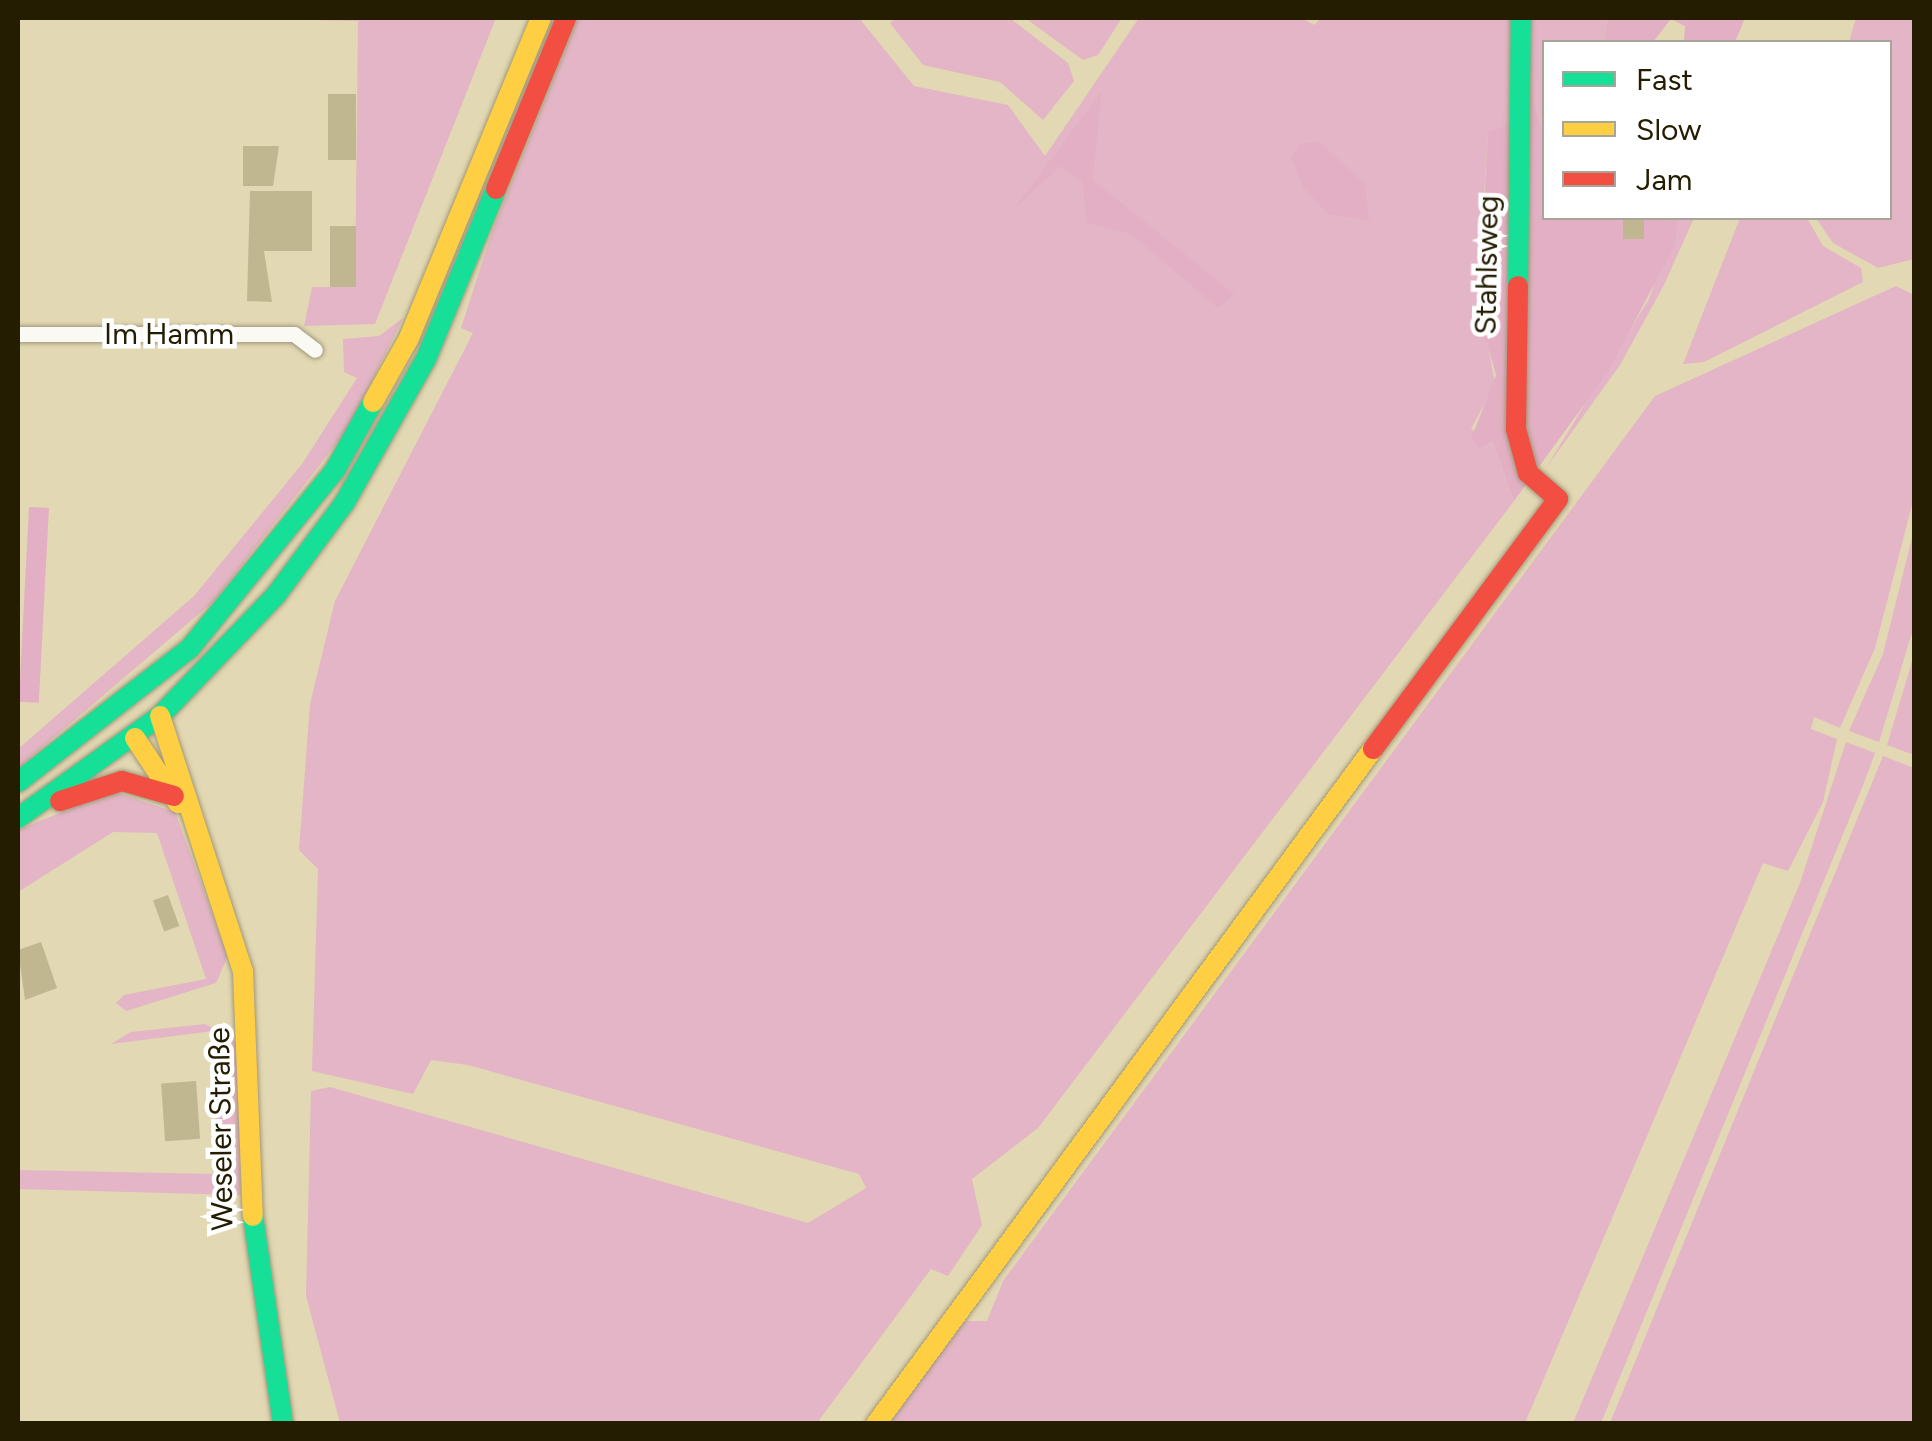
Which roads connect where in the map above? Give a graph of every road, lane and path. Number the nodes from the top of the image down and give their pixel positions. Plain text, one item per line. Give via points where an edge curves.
1 (541, 18) edge
2 (566, 18) edge
3 (1521, 18) edge
4 (18, 334) edge
5 (315, 350) dead end
6 (158, 677) junction
7 (136, 714) junction
8 (160, 716) junction
9 (107, 718) junction
10 (135, 738) junction
11 (18, 782) edge
12 (174, 796) junction
13 (42, 804) junction
14 (18, 818) edge
15 (204, 837) junction
16 (283, 1424) edge
17 (876, 1424) edge

1 - 6 street via 367,420 261,570
2 - 8 street via 378,452 276,595
3 - 17 street, Stahlsweg via 1516,429 1528,472 1558,499
4 - 5 street, Im Hamm via 294,334
6 - 7 street
6 - 9 street
7 - 8 street
7 - 9 street
7 - 10 street
8 - 10 street
8 - 15 street, Weseler Straße
9 - 11 street
10 - 12 street, Weseler Straße
10 - 13 street
12 - 13 street via 122,782
12 - 15 street, Weseler Straße
13 - 14 street
15 - 16 street, Weseler Straße via 248,1002 256,1285

